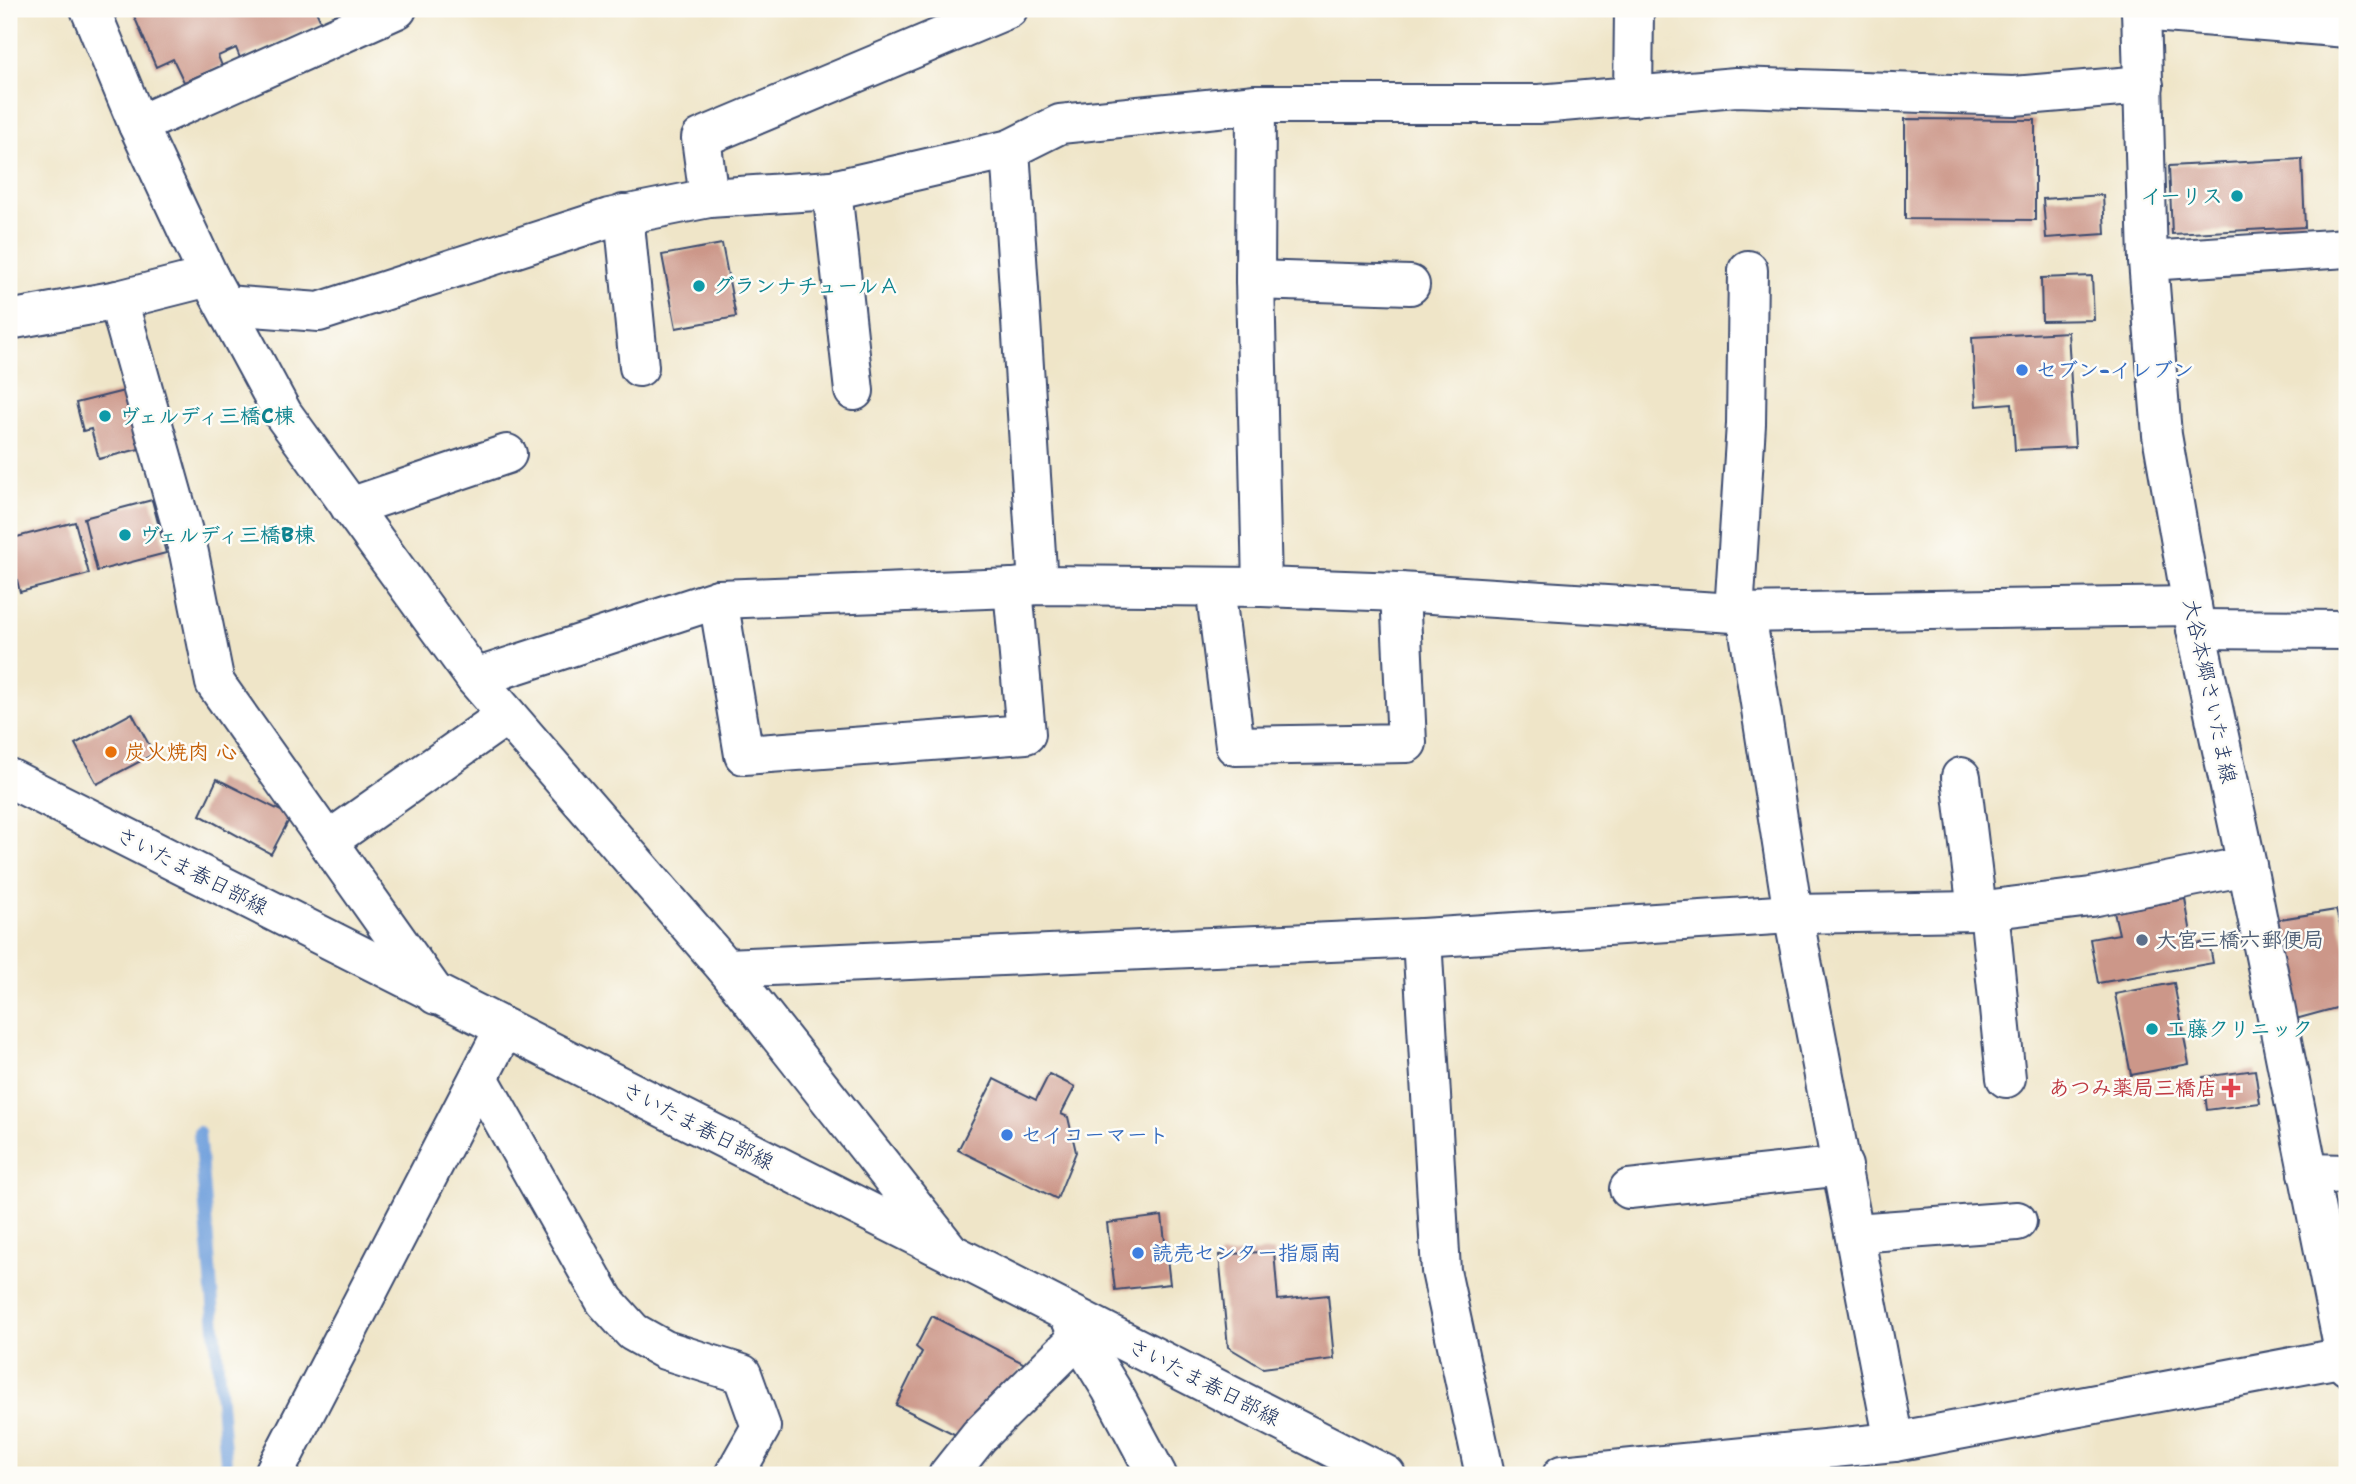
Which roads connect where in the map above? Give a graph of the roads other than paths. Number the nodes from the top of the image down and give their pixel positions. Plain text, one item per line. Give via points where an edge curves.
1 (90, 9) edge
2 (397, 9) edge
3 (1008, 9) edge
4 (1634, 9) edge
5 (2141, 10) edge
6 (2347, 28) edge
7 (2144, 85) junction
8 (1633, 97) junction
9 (1256, 104) junction
10 (138, 125) junction
11 (1010, 149) junction
12 (832, 190) junction
13 (709, 198) junction
14 (624, 215) junction
15 (2347, 248) edge
16 (2148, 261) junction
17 (1748, 270) dead end
18 (1255, 280) junction
19 (1410, 285) dead end
20 (217, 291) junction
21 (118, 300) junction
22 (15, 308) edge
23 (639, 367) dead end
24 (855, 391) dead end
25 (507, 454) dead end
26 (351, 507) junction
27 (1262, 586) junction
28 (1026, 587) junction
29 (1215, 587) junction
30 (1400, 592) junction
31 (718, 599) junction
32 (1740, 613) junction
33 (2194, 617) junction
34 (2347, 630) edge
35 (475, 678) junction
36 (507, 715) junction
37 (1961, 777) dead end
38 (9, 778) edge
39 (328, 841) junction
40 (2247, 866) junction
41 (1983, 911) junction
42 (1793, 914) junction
43 (1422, 938) junction
44 (726, 968) junction
45 (436, 995) junction
46 (504, 1029) junction
47 (479, 1077) junction
48 (2007, 1079) dead end
49 (1843, 1166) junction
50 (2308, 1173) junction
51 (2347, 1174) edge
52 (1629, 1189) dead end
53 (2017, 1221) dead end
54 (1855, 1233) junction
55 (951, 1253) junction
56 (1073, 1324) junction
57 (2346, 1361) edge
58 (1894, 1442) junction
59 (274, 1475) edge
60 (734, 1475) edge
61 (948, 1475) edge
62 (1157, 1475) edge
63 (1386, 1475) edge
64 (1485, 1475) edge
65 (1562, 1475) edge

1 - 10 street
2 - 10 street
3 - 13 street via 701,138
4 - 8 street
5 - 6 street
5 - 7 street, 大谷本郷さいたま線
7 - 8 street via 2014,96 1736,87
7 - 16 street, 大谷本郷さいたま線
8 - 9 street via 1539,104
9 - 11 street via 1060,124
9 - 18 street
10 - 20 street
11 - 12 street
11 - 28 street
12 - 13 street
12 - 24 street
13 - 14 street
14 - 20 street via 319,312
14 - 23 street
15 - 16 street
16 - 33 street, 大谷本郷さいたま線 via 2162,435
17 - 32 street
18 - 19 street
18 - 27 street
20 - 21 street
20 - 26 street via 283,414
21 - 22 street
21 - 39 street via 189,553 215,683
25 - 26 street
26 - 35 street
27 - 29 street
27 - 30 street
28 - 29 street
28 - 31 street
28 - 31 street via 1026,734 744,755
29 - 30 street via 1235,746 1407,743
30 - 32 street
31 - 35 street
32 - 33 street
32 - 42 street
33 - 34 street
33 - 40 street, 大谷本郷さいたま線
35 - 36 street
36 - 39 street
36 - 44 street
37 - 41 street
38 - 45 street, さいたま春日部線
39 - 45 street
40 - 41 street via 2091,897
40 - 50 street, 大谷本郷さいたま線
41 - 42 street
41 - 48 street
42 - 43 street
42 - 49 street
43 - 44 street
43 - 64 street via 1441,1271
44 - 55 street
45 - 46 street, さいたま春日部線
46 - 47 street
46 - 55 street, さいたま春日部線
47 - 59 street
47 - 60 street via 605,1301 633,1332 665,1350 742,1374 761,1427
49 - 52 street
49 - 54 street
50 - 51 street
50 - 57 street, 大谷本郷さいたま線
53 - 54 street
54 - 58 street
55 - 56 street, さいたま春日部線
56 - 61 street
56 - 62 street
56 - 63 street, さいたま春日部線
57 - 58 street
58 - 65 street

